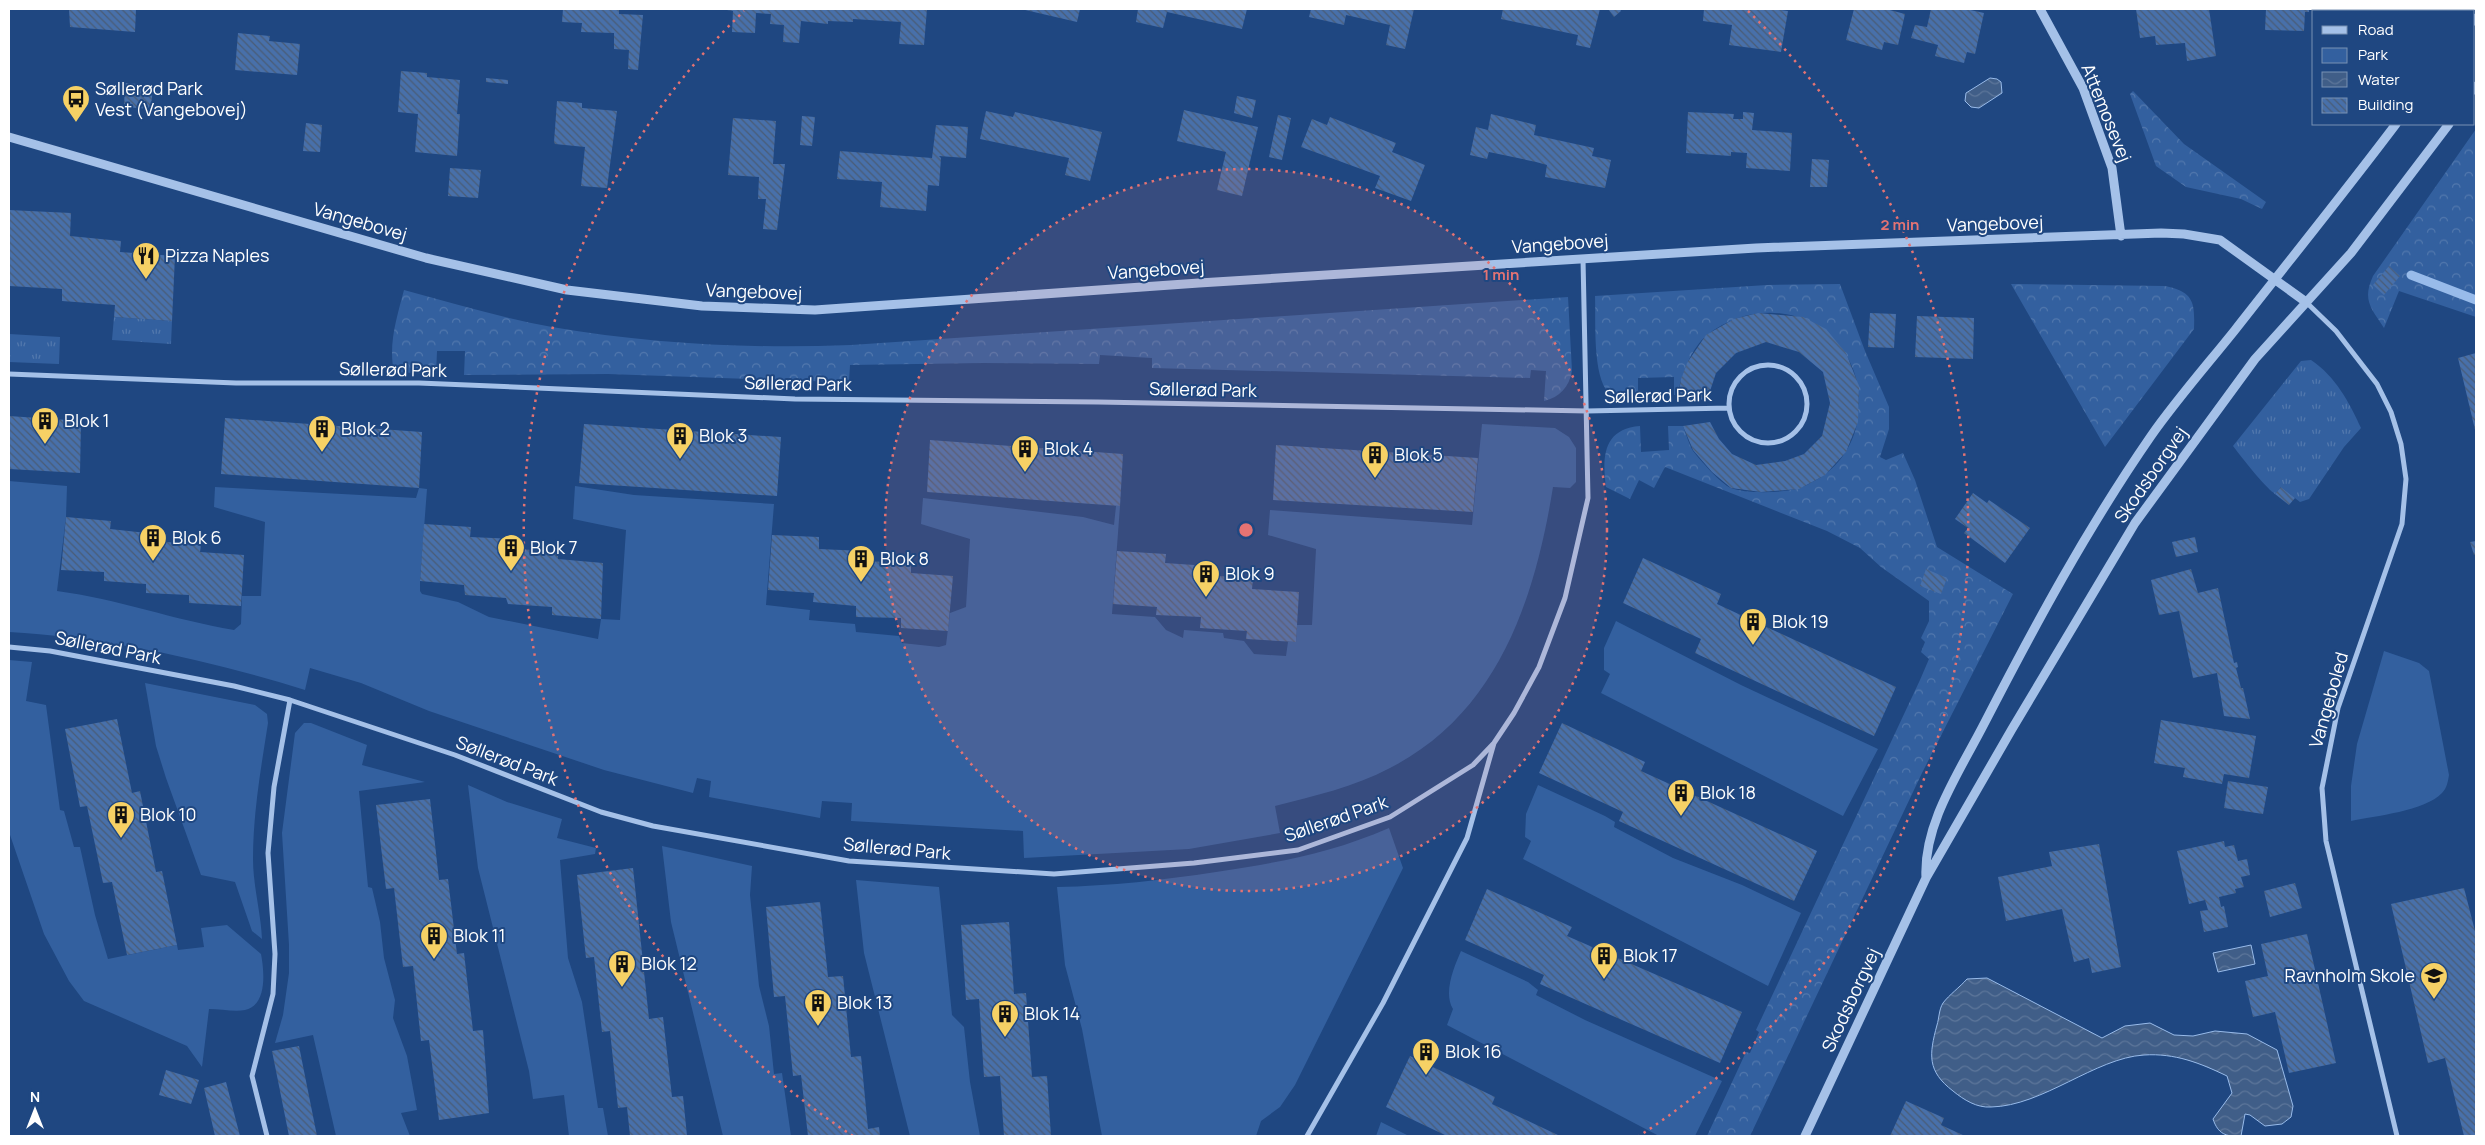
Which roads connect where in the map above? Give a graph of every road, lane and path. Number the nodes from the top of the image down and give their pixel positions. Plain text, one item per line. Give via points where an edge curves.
1 (2040, 9) edge
2 (2395, 125) edge
3 (2448, 125) edge
4 (9, 138) edge
5 (2121, 236) junction
6 (1583, 259) junction
7 (2276, 279) junction
8 (2306, 302) junction
9 (9, 374) edge
10 (1729, 408) junction
11 (1587, 411) junction
12 (9, 647) edge
13 (290, 700) junction
14 (1494, 743) junction
15 (1926, 878) junction
16 (267, 1136) edge
17 (1307, 1136) edge
18 (1805, 1136) edge
19 (2397, 1136) edge

1 - 5 street, Attemosevej via 2082,88 2112,168
2 - 7 street, Skodsborgvej
3 - 8 street, Skodsborgvej via 2351,253
4 - 6 street, Vangebovej via 426,258 567,290 702,306 815,310
5 - 6 street, Vangebovej via 1756,248
5 - 7 street, Vangebovej via 2161,233 2220,240
6 - 11 street, Søllerød Park
7 - 8 street, Vangebovej
7 - 15 street, Skodsborgvej via 2152,435 2099,515 2027,641 1941,808 1925,858
8 - 15 street, Skodsborgvej via 2246,370 2135,523
8 - 19 street, Vangeboled via 2336,331 2377,384 2391,412 2401,444 2406,479 2402,524 2338,708 2322,788 2326,841
9 - 11 street, Søllerød Park via 236,383 419,383 794,399
10 - 10 street, Søllerød Park via 1740,431 1751,439 1776,442 1798,429 1808,405 1803,386 1791,372 1767,365 1754,367 1735,383
10 - 11 street, Søllerød Park
11 - 14 street, Søllerød Park via 1588,498 1565,598 1539,667
12 - 13 street, Søllerød Park via 60,653
13 - 14 street, Søllerød Park via 455,755 601,812 653,826 849,861 1054,874 1194,863 1298,850 1390,817 1473,765
13 - 16 street via 274,787 268,853 275,954 273,994 252,1076
14 - 17 street, Søllerød Park via 1466,838 1383,1003
15 - 18 street, Skodsborgvej

